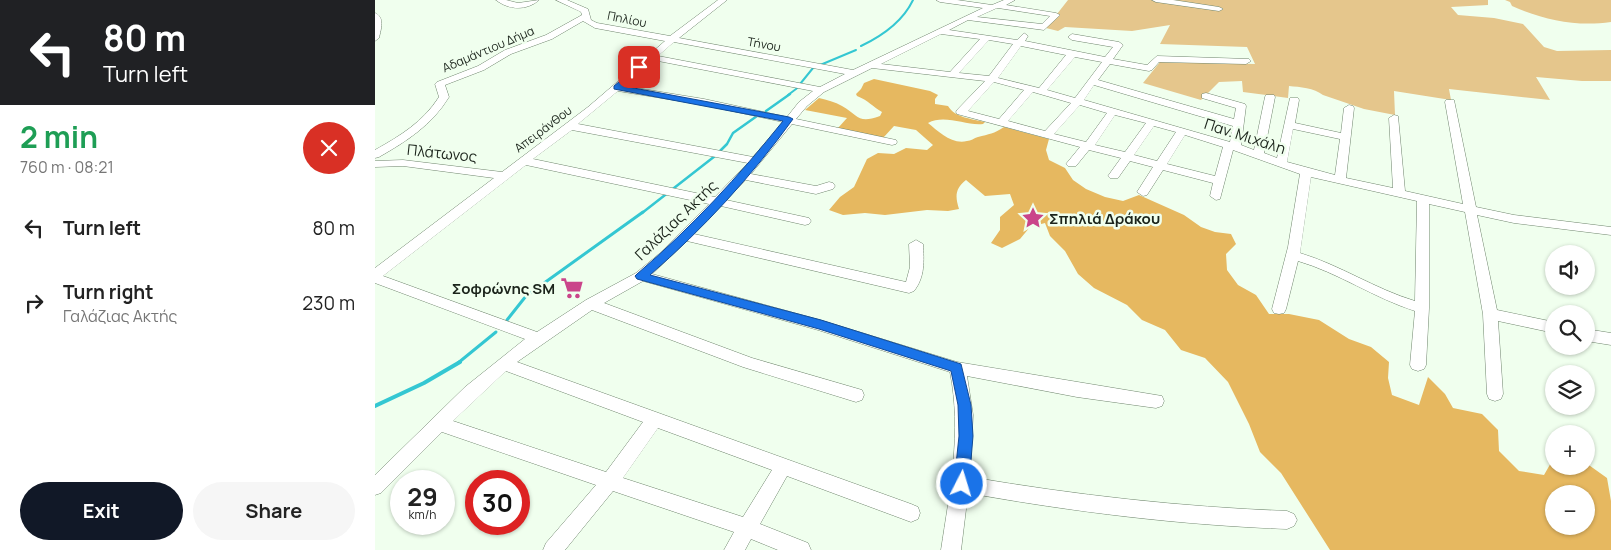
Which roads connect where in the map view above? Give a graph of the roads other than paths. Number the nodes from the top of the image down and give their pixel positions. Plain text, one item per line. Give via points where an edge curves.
1 (500, 0) edge
2 (535, 0) edge
3 (723, 0) edge
4 (940, 0) edge
5 (1011, 0) edge
6 (1156, 0) edge
7 (564, 1) edge
8 (993, 6) junction
9 (1219, 9) dead end
10 (375, 15) edge
11 (586, 16) junction
12 (966, 18) junction
13 (1083, 28) dead end
14 (940, 31) junction
15 (1072, 36) junction
16 (987, 37) junction
17 (375, 38) edge
18 (1023, 39) junction
19 (671, 40) junction
20 (1161, 48) dead end
21 (1053, 50) junction
22 (1072, 54) junction
23 (650, 57) junction
24 (1157, 59) junction
25 (1108, 61) junction
26 (1246, 61) dead end
27 (871, 64) junction
28 (853, 73) junction
29 (952, 75) junction
30 (992, 79) junction
31 (1093, 82) junction
32 (617, 88) junction
33 (1036, 89) junction
34 (821, 90) junction
35 (1207, 96) dead end
36 (1271, 97) dead end
37 (1079, 100) junction
38 (1294, 100) dead end
39 (1451, 102) dead end
40 (1349, 108) dead end
41 (1113, 111) junction
42 (1394, 118) dead end
43 (789, 119) junction
44 (1001, 122) junction
45 (1152, 122) junction
46 (1239, 124) junction
47 (1289, 125) junction
48 (570, 126) junction
49 (1182, 131) junction
50 (1047, 135) junction
51 (1345, 137) junction
52 (892, 142) dead end
53 (1088, 146) junction
54 (1232, 146) junction
55 (375, 155) edge
56 (1258, 155) junction
57 (1126, 157) junction
58 (524, 161) junction
59 (756, 161) junction
60 (375, 164) edge
61 (1072, 164) dead end
62 (1281, 164) junction
63 (1160, 165) junction
64 (1306, 172) junction
65 (505, 176) junction
66 (743, 176) junction
67 (1114, 176) dead end
68 (1340, 180) junction
69 (1219, 181) junction
70 (829, 186) dead end
71 (1143, 192) dead end
72 (1399, 193) junction
73 (1216, 196) dead end
74 (1423, 199) junction
75 (718, 202) junction
76 (1470, 210) junction
77 (805, 221) dead end
78 (1611, 232) edge
79 (684, 236) junction
80 (916, 244) dead end
81 (1292, 256) junction
82 (375, 276) edge
83 (641, 276) junction
84 (591, 304) junction
85 (1422, 308) junction
86 (1279, 309) dead end
87 (1490, 314) junction
88 (1545, 326) edge
89 (1595, 336) edge
90 (539, 338) junction
91 (1611, 339) edge
92 (504, 364) junction
93 (1418, 365) dead end
94 (957, 368) junction
95 (1495, 394) dead end
96 (856, 395) dead end
97 (1156, 401) dead end
98 (655, 419) junction
99 (438, 423) junction
100 (783, 467) junction
101 (610, 480) junction
102 (962, 484) junction
103 (375, 487) edge
104 (911, 514) dead end
105 (1287, 520) dead end
106 (747, 528) junction
107 (553, 550) edge
108 (733, 550) edge
109 (801, 550) edge
110 (951, 550) edge

1 - 2 street via 517,7
3 - 19 street, Απειράνθου
4 - 8 street
5 - 8 street, Γαλάζιας Ακτής
6 - 9 street
7 - 11 street, Πηλίου via 585,12
8 - 12 street, Γαλάζιας Ακτής
8 - 12 street via 1056,15 1044,27
10 - 17 street via 378,23
11 - 19 street, Πηλίου via 587,21 595,26
11 - 55 street, Αδαμάντιου Δήμα via 549,37 508,52 481,68 441,84 444,97 428,119
12 - 14 street, Γαλάζιας Ακτής
13 - 15 street
14 - 16 street
14 - 27 street, Γαλάζιας Ακτής
15 - 21 street
15 - 25 street via 1119,44
16 - 18 street
16 - 29 street
18 - 21 street
18 - 30 street
19 - 23 street, Απειράνθου
19 - 28 street, Τήνου
20 - 24 street
21 - 22 street
22 - 25 street
22 - 33 street
23 - 32 street, Απειράνθου
23 - 34 street
24 - 25 street via 1149,68
24 - 26 street
25 - 31 street
27 - 28 street, Γαλάζιας Ακτής
27 - 29 street, Παν. Μιχάλη
28 - 34 street, Γαλάζιας Ακτής
29 - 30 street, Παν. Μιχάλη
30 - 33 street, Παν. Μιχάλη
30 - 44 street via 961,112
31 - 37 street
31 - 46 street
32 - 43 street
32 - 48 street, Απειράνθου
33 - 37 street, Παν. Μιχάλη
33 - 44 street
34 - 43 street, Γαλάζιας Ακτής
35 - 46 street via 1239,104
36 - 56 street
37 - 41 street, Παν. Μιχάλη
37 - 50 street
38 - 47 street
39 - 76 street
40 - 51 street
41 - 45 street, Παν. Μιχάλη
41 - 53 street
42 - 72 street
43 - 52 street
43 - 59 street, Γαλάζιας Ακτής
44 - 50 street
45 - 49 street, Παν. Μιχάλη
45 - 57 street
46 - 54 street
47 - 51 street
47 - 62 street
48 - 58 street, Απειράνθου
48 - 59 street
49 - 54 street, Παν. Μιχάλη
49 - 63 street
50 - 53 street
51 - 68 street
53 - 57 street
53 - 61 street
54 - 56 street, Παν. Μιχάλη
54 - 69 street
56 - 62 street, Παν. Μιχάλη
57 - 63 street
57 - 67 street
58 - 65 street, Απειράνθου
58 - 75 street
59 - 66 street, Γαλάζιας Ακτής
60 - 65 street, Πλάτωνος via 403,163
62 - 64 street, Παν. Μιχάλη
63 - 69 street
63 - 71 street
64 - 68 street, Παν. Μιχάλη
64 - 81 street
65 - 82 street, Απειράνθου
66 - 70 street via 816,190
66 - 75 street, Γαλάζιας Ακτής
68 - 72 street, Παν. Μιχάλη
69 - 73 street
72 - 74 street, Παν. Μιχάλη
74 - 76 street, Παν. Μιχάλη
74 - 85 street
75 - 77 street
75 - 79 street, Γαλάζιας Ακτής
76 - 78 street, Παν. Μιχάλη
76 - 87 street
79 - 80 street via 909,288 913,285 917,263
79 - 83 street, Γαλάζιας Ακτής
81 - 85 street via 1319,264 1395,300
81 - 86 street
82 - 90 street
83 - 84 street, Γαλάζιας Ακτής
83 - 94 street via 821,325
84 - 90 street, Γαλάζιας Ακτής
84 - 96 street via 749,363
85 - 93 street
87 - 88 street
87 - 95 street
89 - 91 street
90 - 92 street, Γαλάζιας Ακτής
92 - 98 street
92 - 99 street, Γαλάζιας Ακτής
94 - 97 street
94 - 102 street via 965,405
98 - 100 street
98 - 101 street
99 - 101 street
99 - 103 street, Γαλάζιας Ακτής
100 - 104 street
100 - 106 street
101 - 106 street
101 - 107 street
102 - 105 street via 1138,510
102 - 110 street
106 - 108 street
106 - 109 street

